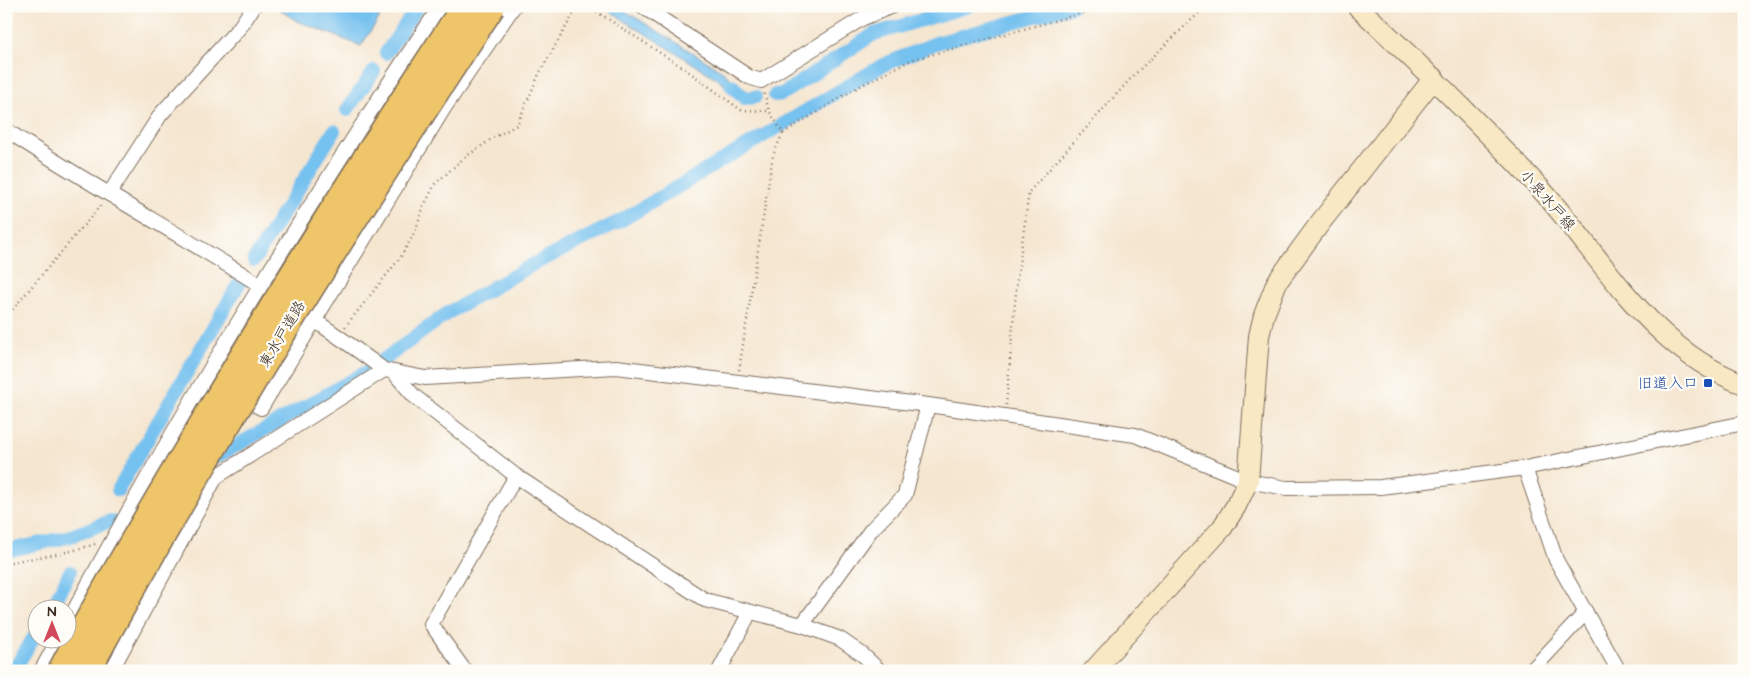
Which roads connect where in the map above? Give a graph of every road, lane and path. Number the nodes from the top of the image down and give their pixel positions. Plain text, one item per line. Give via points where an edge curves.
1 (254, 6) edge
2 (441, 6) edge
3 (465, 6) edge
4 (492, 6) edge
5 (514, 6) edge
6 (578, 6) edge
7 (588, 6) edge
8 (642, 6) edge
9 (892, 6) edge
10 (1108, 6) edge
11 (1206, 6) edge
12 (1357, 6) edge
13 (1434, 78) junction
14 (761, 81) junction
15 (769, 111) junction
16 (6, 130) edge
17 (783, 133) junction
18 (109, 194) junction
19 (260, 283) junction
20 (6, 318) edge
21 (315, 319) junction
22 (338, 335) junction
23 (387, 371) junction
24 (206, 375) junction
25 (738, 381) junction
26 (1744, 384) edge
27 (928, 405) junction
28 (1005, 415) junction
29 (1744, 423) edge
30 (1525, 468) junction
31 (516, 476) junction
32 (1248, 481) junction
33 (110, 544) junction
34 (6, 563) edge
35 (162, 574) junction
36 (78, 603) edge
37 (750, 612) junction
38 (1586, 612) junction
39 (802, 625) junction
40 (53, 650) edge
41 (41, 671) edge
42 (61, 671) edge
43 (87, 671) edge
44 (111, 671) edge
45 (465, 671) edge
46 (719, 671) edge
47 (880, 671) edge
48 (1093, 671) edge
49 (1531, 671) edge
50 (1619, 671) edge

1 - 18 street via 240,27 161,114
2 - 19 street via 393,74
3 - 42 highway, 東水戸道路, bridge via 267,315 98,601
4 - 43 highway, 東水戸道路, bridge via 286,327
5 - 21 street via 444,108
6 - 22 path via 516,125 464,158 435,184 400,258
7 - 15 path via 741,110
8 - 14 street
9 - 14 street via 863,18
10 - 17 path via 911,60 858,87
11 - 28 path via 1133,76 1029,192
12 - 13 street, 小泉水戸線
13 - 26 street, 小泉水戸線 via 1538,186 1663,335 1708,366
13 - 32 street via 1277,282 1259,336
14 - 15 path
15 - 17 path
16 - 18 street
17 - 25 path via 773,155
18 - 19 street
18 - 20 path
19 - 21 street
19 - 24 street
21 - 22 street
21 - 24 street via 261,408
22 - 23 street
23 - 25 street via 426,378 616,367
23 - 31 street
23 - 35 street via 216,477
24 - 33 street
25 - 27 street
27 - 28 street
27 - 39 street via 905,495 871,530
28 - 32 street via 1135,435
29 - 30 street
30 - 32 street via 1381,488 1286,488
30 - 38 street via 1556,560
31 - 37 street via 705,600
31 - 45 street via 431,624
32 - 48 street via 1222,528
33 - 34 path
33 - 35 street
33 - 36 street
35 - 44 street
37 - 39 street
37 - 46 street
38 - 49 street
38 - 50 street
39 - 47 street via 840,639
40 - 41 street

